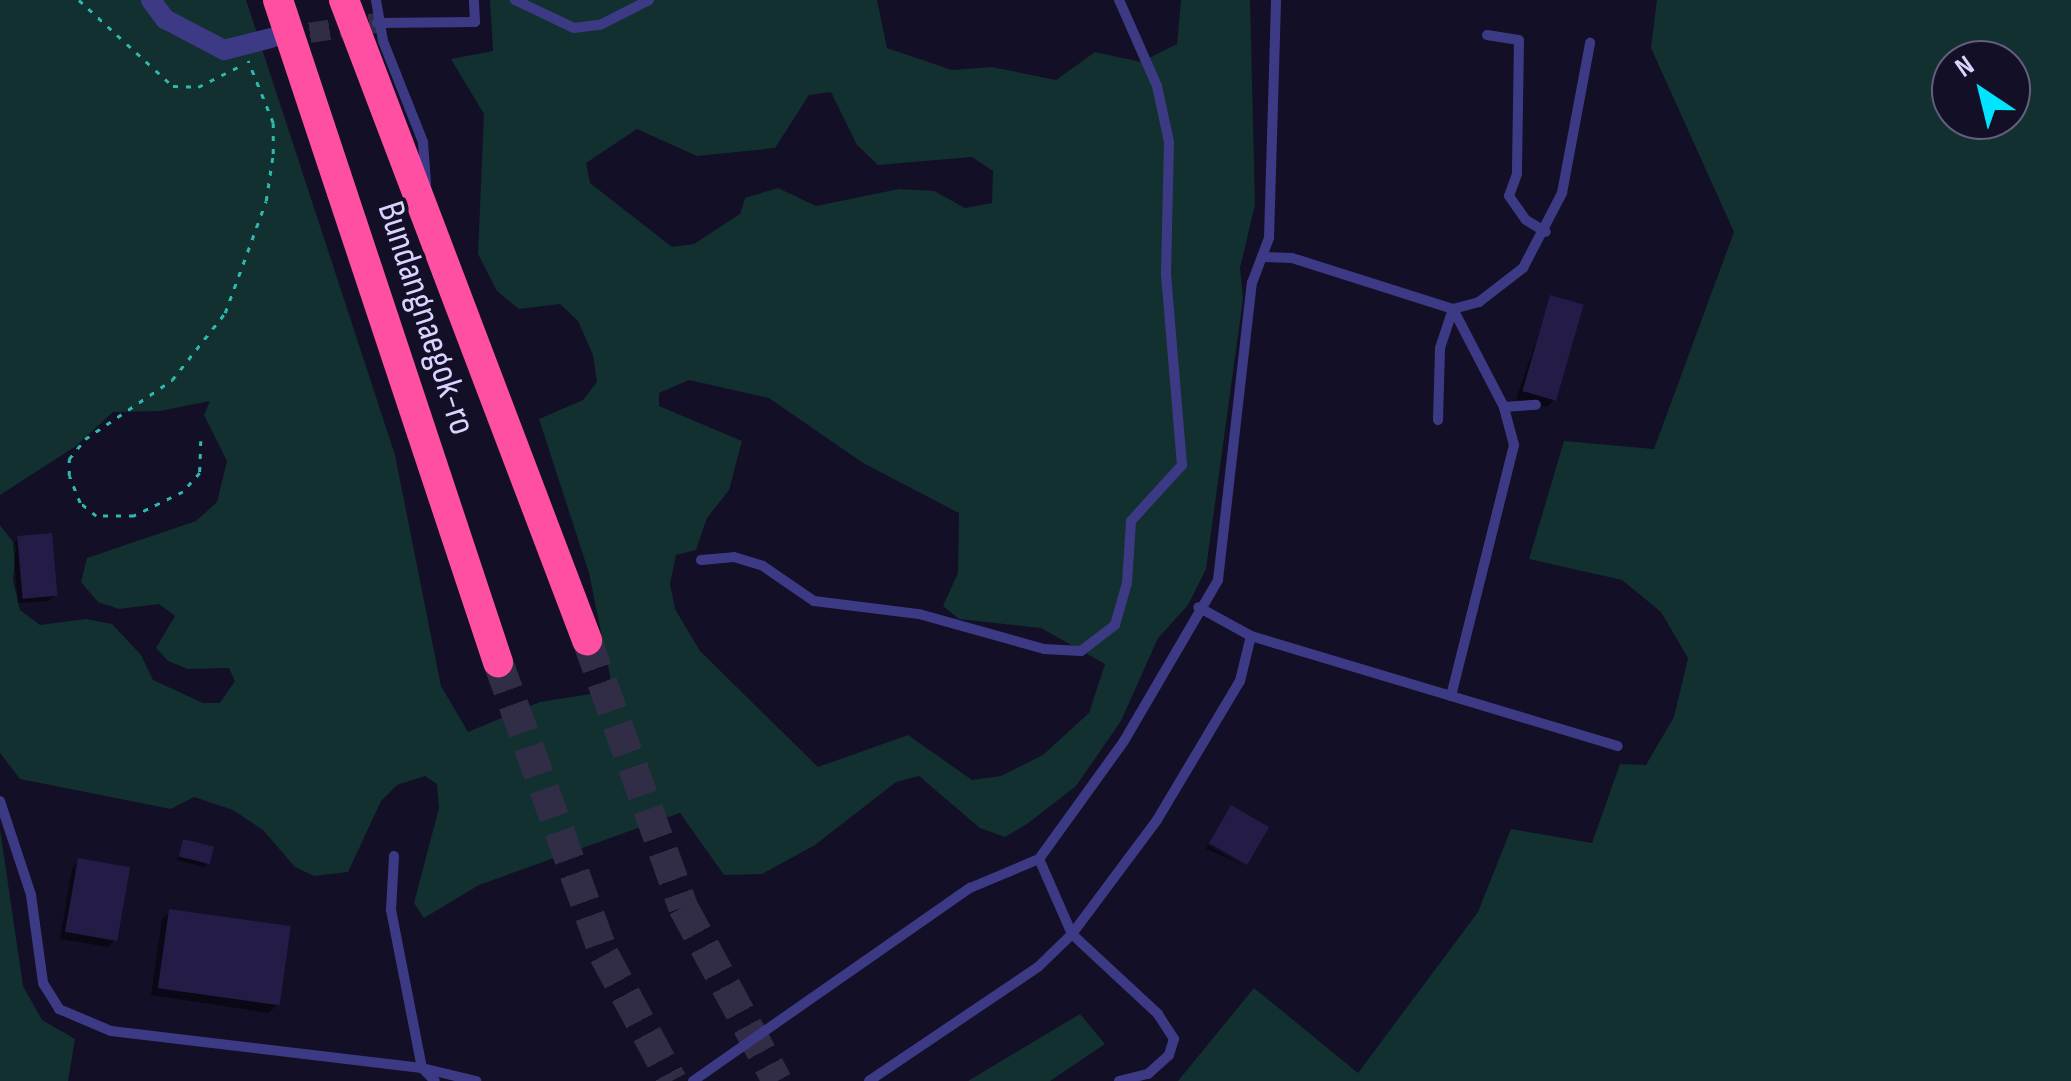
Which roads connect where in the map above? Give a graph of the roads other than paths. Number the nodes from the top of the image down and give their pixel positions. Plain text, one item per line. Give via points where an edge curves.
1 (151, 0) edge
2 (278, 0) edge
3 (344, 0) edge
4 (376, 0) edge
5 (474, 0) edge
6 (515, 0) edge
7 (648, 0) edge
8 (1119, 0) edge
9 (1276, 0) edge
10 (378, 23) junction
11 (1486, 34) dead end
12 (261, 39) tunnel mouth
13 (1590, 43) dead end
14 (429, 224) junction
15 (1546, 232) junction
16 (1262, 257) junction
17 (1453, 309) junction
18 (1536, 405) dead end
19 (1504, 407) junction
20 (1438, 420) dead end
21 (701, 560) dead end
22 (1198, 607) junction
23 (1251, 636) junction
24 (587, 640) tunnel mouth
25 (498, 662) tunnel mouth
26 (1451, 696) junction
27 (1618, 746) dead end
28 (0, 800) edge
29 (394, 856) dead end
30 (1039, 859) junction
31 (1072, 934) junction
32 (422, 1068) junction
33 (435, 1081) edge
34 (476, 1081) edge
35 (693, 1081) edge
36 (869, 1081) edge
37 (1119, 1081) edge

1 - 12 street via 165,19 224,50
2 - 25 highway, Bundangnaegok-ro
3 - 14 highway, Bundangnaegok-ro
4 - 10 lane
5 - 10 lane via 475,22
6 - 7 lane via 574,28 600,25
8 - 21 lane via 1157,86 1168,142 1166,274 1182,464 1131,521 1127,583 1115,624 1080,652 1044,650 920,614 814,602 763,566 734,557
9 - 16 lane via 1269,238
10 - 14 lane via 423,142
11 - 15 lane via 1519,40 1517,174 1509,196 1526,220
13 - 15 lane via 1562,193
14 - 24 highway, Bundangnaegok-ro
15 - 17 lane via 1523,268 1479,302
16 - 17 lane via 1292,258
16 - 22 lane via 1252,283 1218,580
17 - 19 lane
17 - 20 lane via 1440,348
18 - 19 lane
19 - 26 lane via 1514,445
22 - 23 lane
22 - 30 lane via 1124,741
23 - 26 lane
23 - 31 lane via 1240,682 1156,820
26 - 27 lane
28 - 32 lane via 31,894 43,983 58,1009 111,1030
29 - 32 lane via 392,910
30 - 31 lane
30 - 35 lane via 970,888
31 - 36 lane via 1038,967
31 - 37 lane via 1158,1014 1174,1039 1169,1055 1148,1074
32 - 33 lane
32 - 34 lane

